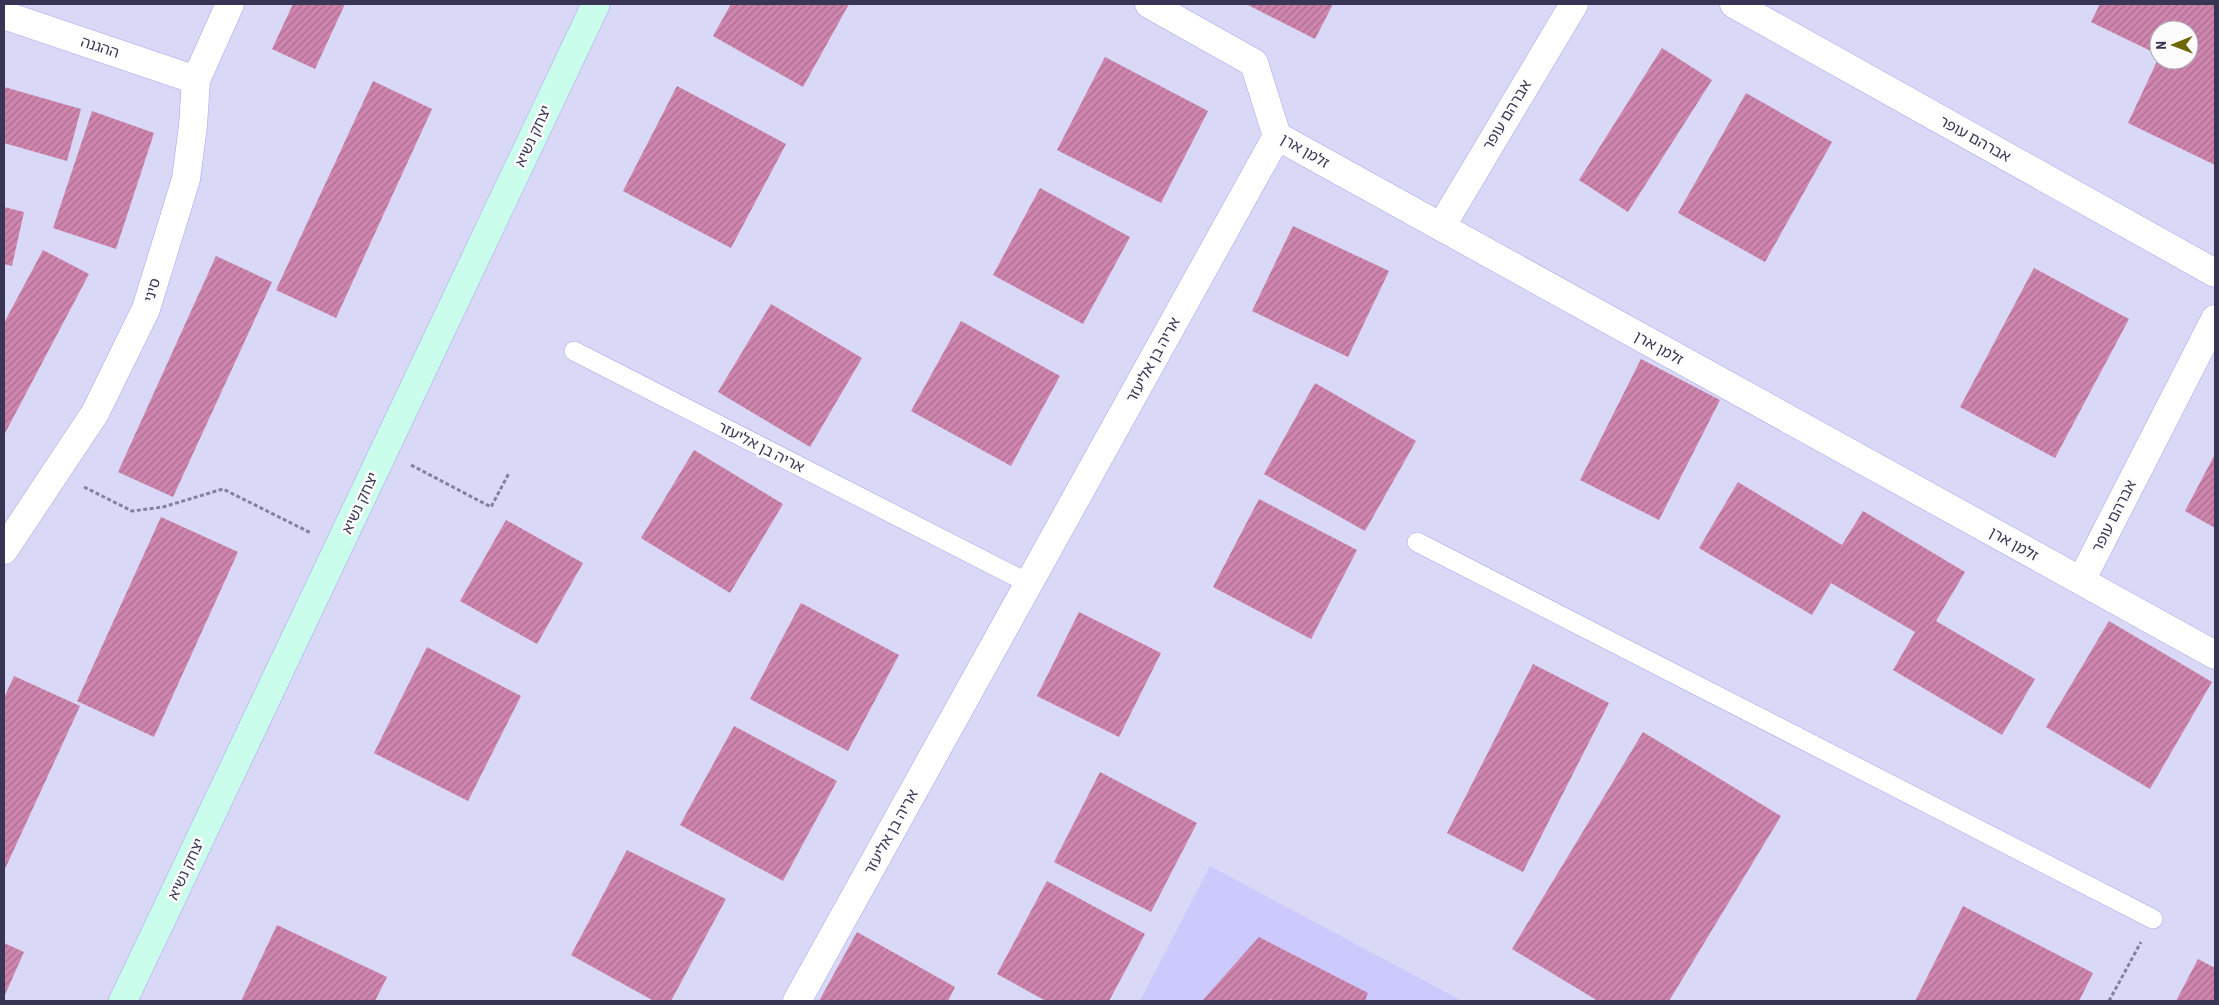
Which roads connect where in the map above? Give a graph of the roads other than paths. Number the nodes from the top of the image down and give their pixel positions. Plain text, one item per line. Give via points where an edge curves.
1 (230, 4) edge
2 (596, 4) edge
3 (1149, 4) edge
4 (1574, 4) edge
5 (1734, 4) edge
6 (4, 16) edge
7 (196, 80) junction
8 (1277, 136) junction
9 (1441, 227) junction
10 (2215, 273) edge
11 (2215, 319) edge
12 (574, 351) dead end
13 (1417, 542) dead end
14 (4, 550) edge
15 (2081, 580) junction
16 (1028, 583) junction
17 (2215, 655) edge
18 (2152, 919) road end
19 (124, 1001) edge
20 (797, 1001) edge

1 - 7 street, סיני
2 - 19 main road, יצחק נשיא
3 - 8 street, זלמן ארן via 1254,62
4 - 9 street, אברהם עופר
5 - 10 street, אברהם עופר
6 - 7 street, ההגנה
7 - 14 street, סיני via 186,179 146,308 95,413
8 - 9 street, זלמן ארן
8 - 16 street, אריה בן אליעזר
9 - 15 street, זלמן ארן
11 - 15 street, אברהם עופר
12 - 16 lane, אריה בן אליעזר
13 - 18 lane
15 - 17 street, זלמן ארן
16 - 20 street, אריה בן אליעזר

